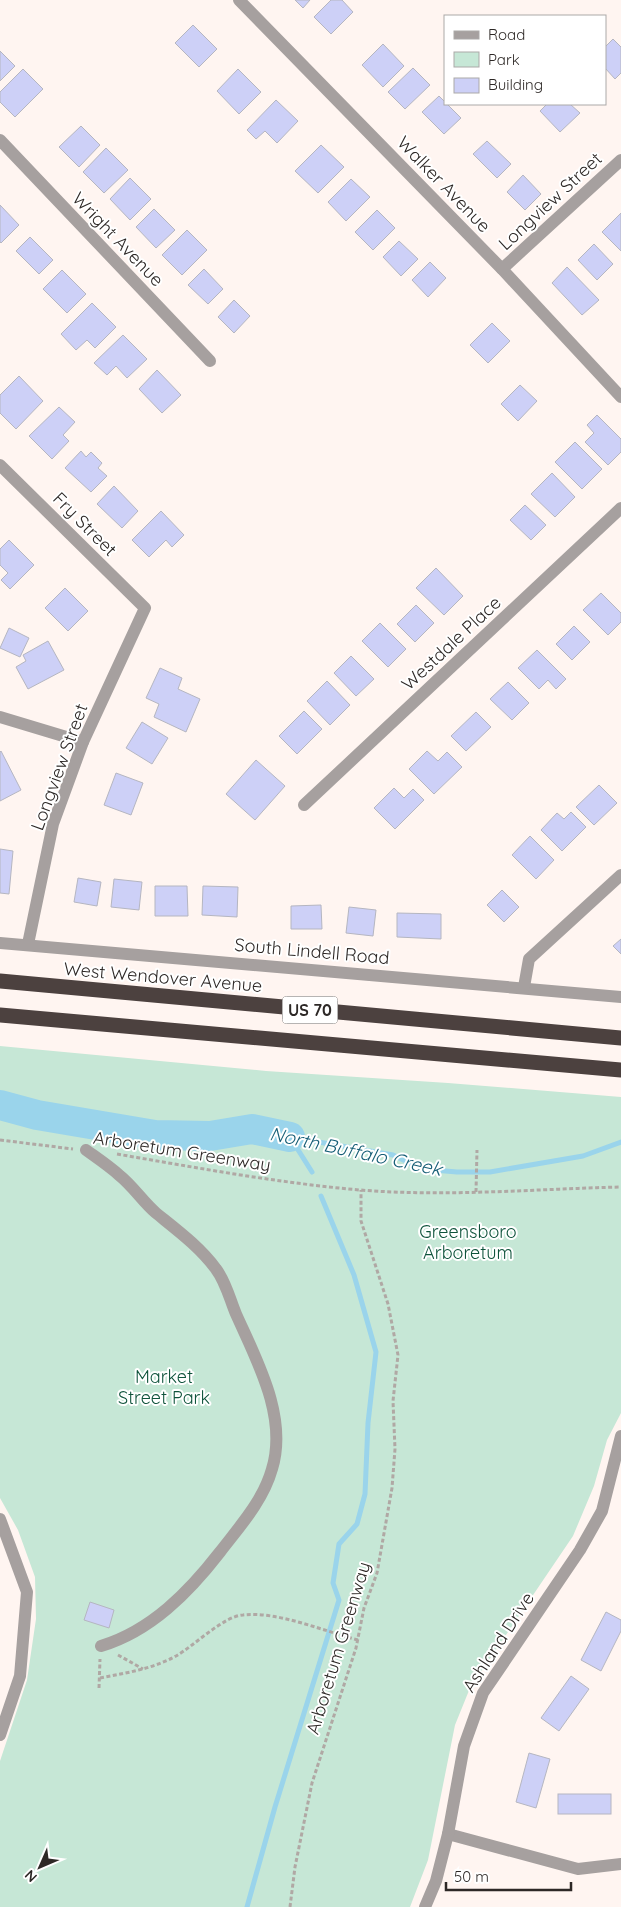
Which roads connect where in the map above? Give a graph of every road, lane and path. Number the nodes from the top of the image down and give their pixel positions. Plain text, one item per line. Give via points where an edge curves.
1 (239, 0) edge
2 (0, 140) edge
3 (621, 160) edge
4 (502, 269) junction
5 (210, 361) dead end
6 (621, 397) edge
7 (0, 465) edge
8 (621, 508) edge
9 (145, 608) joint
10 (0, 717) edge
11 (83, 742) junction
12 (304, 805) dead end
13 (621, 874) edge
14 (0, 943) edge
15 (28, 944) junction
16 (0, 981) edge
17 (524, 987) junction
18 (621, 996) edge
19 (0, 1015) edge
20 (621, 1038) edge
21 (621, 1070) edge
22 (0, 1140) edge
23 (86, 1150) junction
24 (477, 1150) dead end
25 (621, 1187) edge
26 (361, 1190) junction
27 (476, 1192) junction
28 (621, 1436) edge
29 (0, 1519) edge
30 (358, 1640) junction
31 (101, 1646) joint
32 (144, 1669) junction
33 (100, 1678) dead end
34 (0, 1735) edge
35 (448, 1834) junction
36 (621, 1864) edge
37 (290, 1907) edge
38 (425, 1907) edge

1 - 4 street, Walker Avenue
2 - 5 street, Wright Avenue
3 - 4 street, Longview Street
4 - 6 street, Walker Avenue
7 - 9 street, Fry Street
8 - 12 street, Westdale Place
9 - 11 street, Longview Street
10 - 11 street
11 - 15 street, Longview Street via 53,824
13 - 17 street via 529,959
14 - 15 street, South Lindell Road
15 - 17 street, South Lindell Road
16 - 20 highway, West Wendover Avenue / US 70
17 - 18 street, South Lindell Road
19 - 21 highway, US 70
22 - 23 path, Arboretum Greenway
23 - 26 path, Arboretum Greenway
23 - 31 street via 120,1175 217,1270 263,1375 277,1441 272,1469 263,1492 244,1523 209,1566 159,1616 117,1641
24 - 27 path
25 - 27 path, Arboretum Greenway
26 - 27 path, Arboretum Greenway
26 - 30 path, Arboretum Greenway via 361,1221 388,1304 398,1355 393,1401 395,1449 392,1488 377,1573 364,1608
28 - 35 street, Ashland Drive via 602,1512 483,1693 464,1746
29 - 34 street via 27,1592 20,1676
30 - 32 path via 268,1615 242,1614 223,1622 176,1656
30 - 37 path, Arboretum Greenway via 312,1783
31 - 32 path
32 - 33 path
35 - 36 street via 578,1869
35 - 38 street, Ashland Drive via 436,1881

